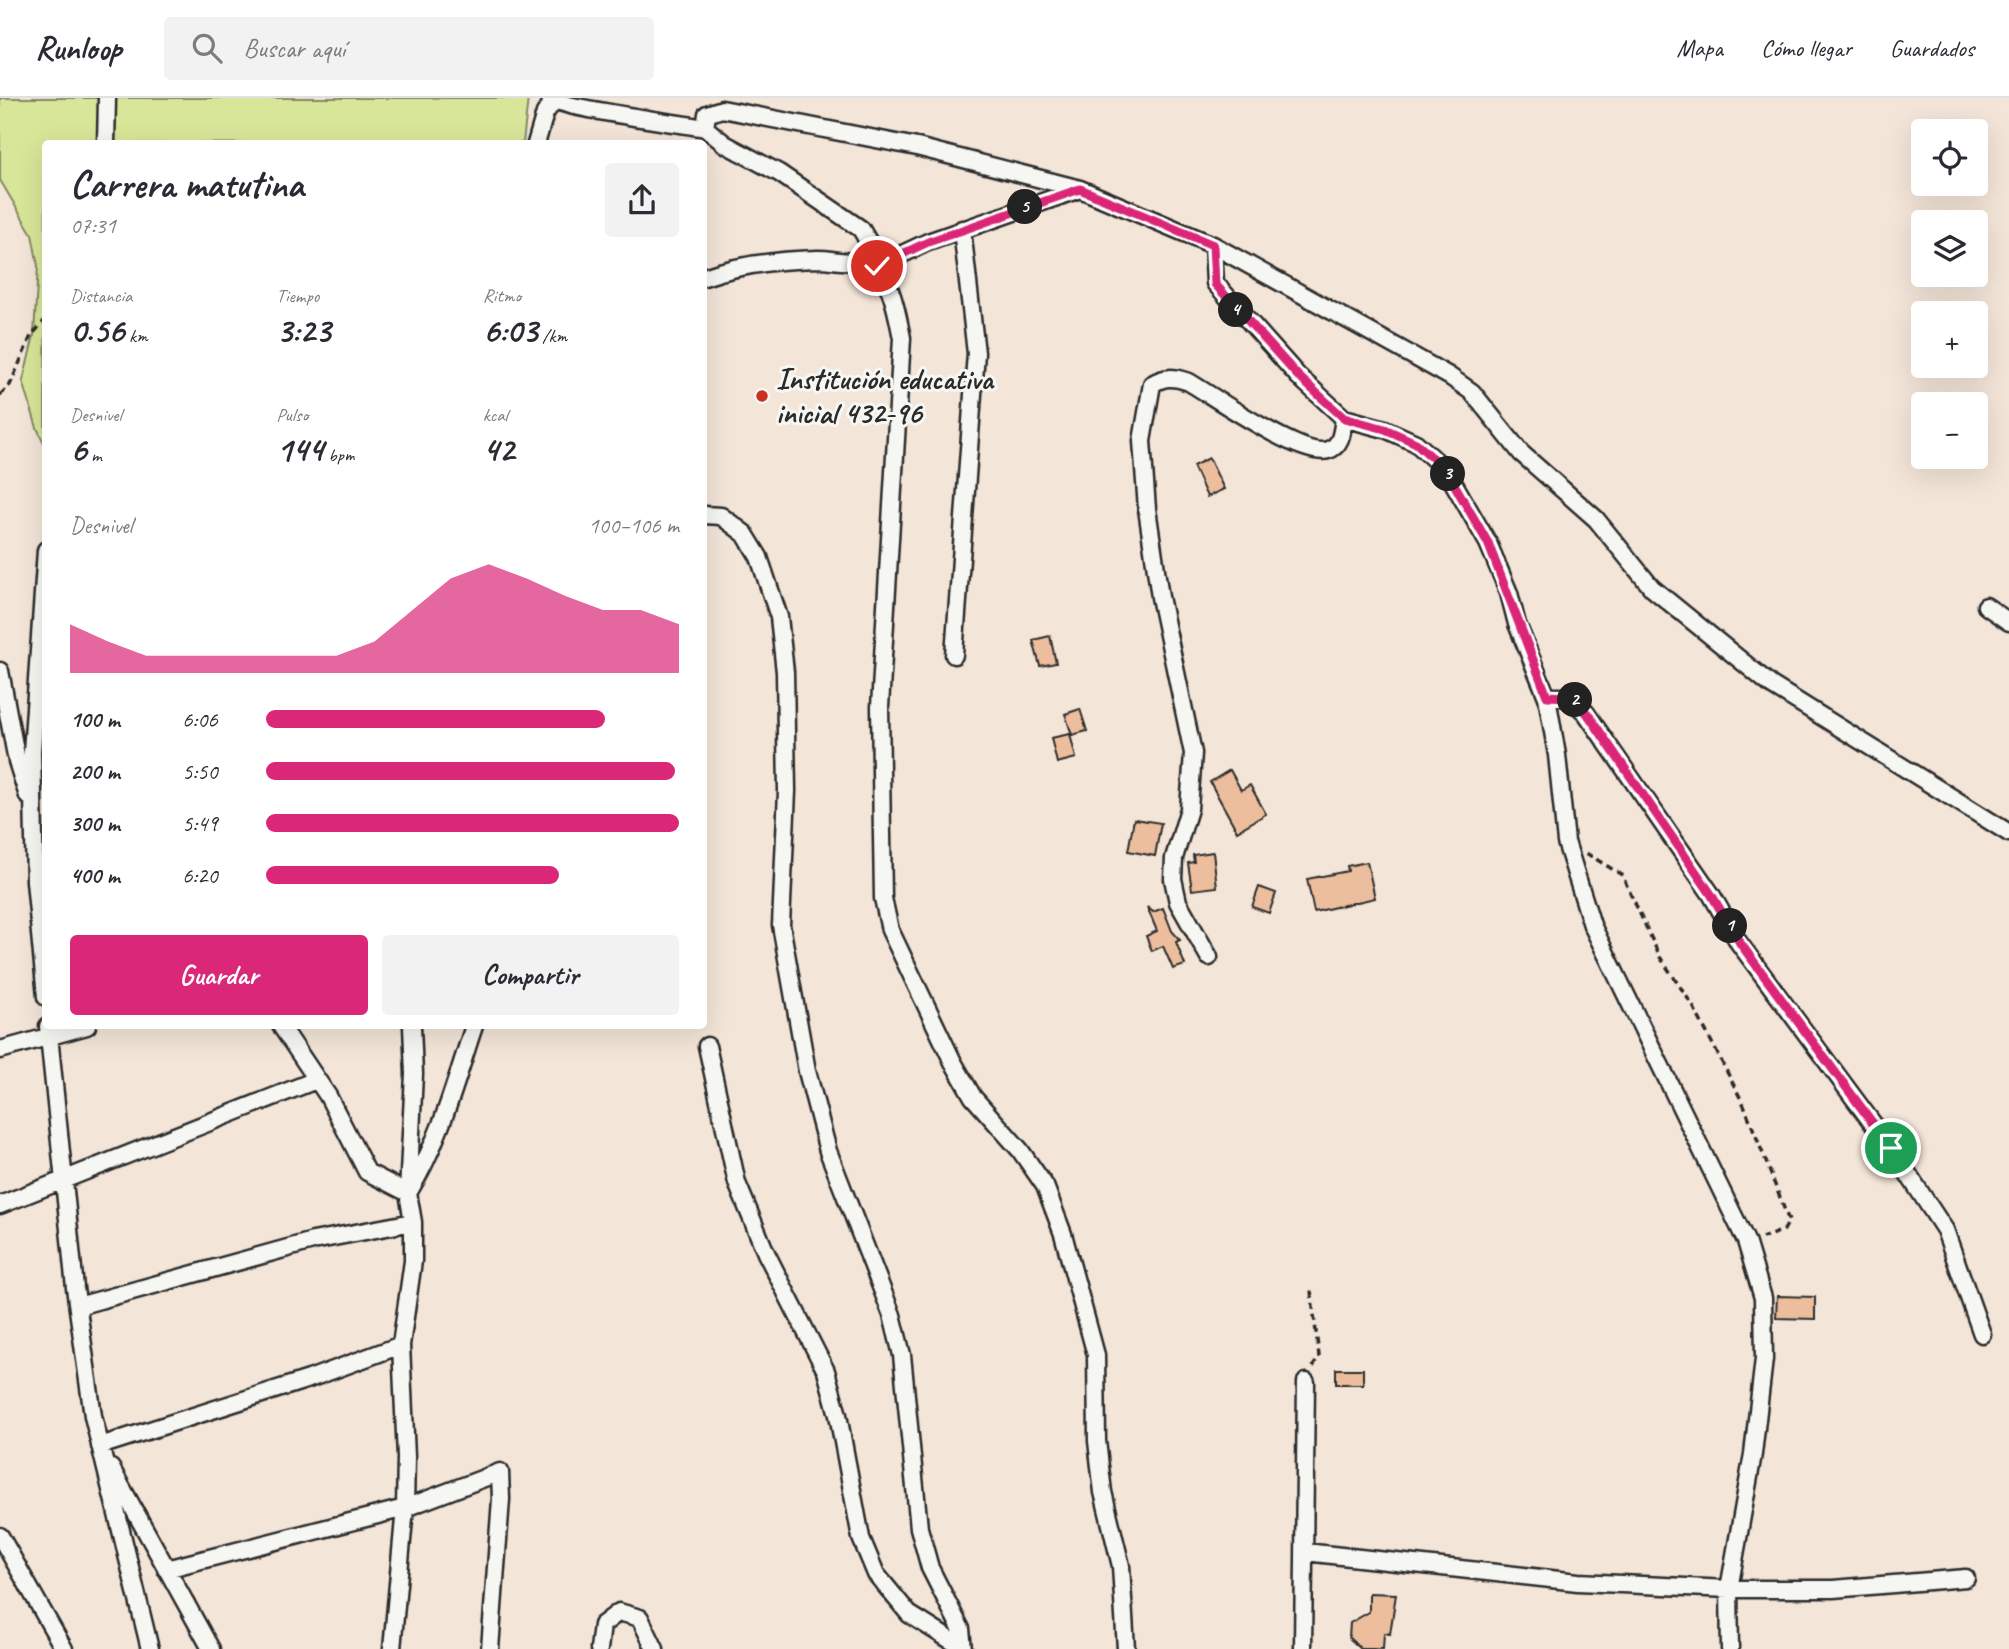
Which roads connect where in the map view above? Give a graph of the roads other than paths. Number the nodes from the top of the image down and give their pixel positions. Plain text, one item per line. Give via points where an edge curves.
1 (107, 98) edge
2 (552, 100) edge
3 (705, 128) junction
4 (106, 140) edge
5 (537, 140) edge
6 (1080, 189) junction
7 (962, 229) junction
8 (1213, 245) junction
9 (871, 262) junction
10 (707, 276) edge
11 (1344, 418) junction
12 (707, 516) edge
13 (42, 594) edge
14 (1986, 606) dead end
15 (2009, 622) edge
16 (954, 655) dead end
17 (0, 671) edge
18 (1547, 696) junction
19 (34, 815) junction
20 (2009, 833) edge
21 (40, 880) edge
22 (42, 919) edge
23 (1209, 957) dead end
24 (283, 1029) edge
25 (412, 1029) edge
26 (473, 1029) edge
27 (48, 1031) edge
28 (707, 1046) dead end
29 (0, 1050) edge
30 (316, 1080) junction
31 (64, 1182) junction
32 (408, 1192) junction
33 (0, 1205) edge
34 (413, 1222) junction
35 (78, 1306) junction
36 (1982, 1334) dead end
37 (401, 1345) junction
38 (1306, 1382) road end
39 (101, 1448) junction
40 (405, 1508) junction
41 (0, 1536) edge
42 (1305, 1552) junction
43 (166, 1569) junction
44 (1966, 1578) dead end
45 (1729, 1589) junction
46 (64, 1649) edge
47 (150, 1649) edge
48 (211, 1649) edge
49 (391, 1649) edge
50 (490, 1649) edge
51 (599, 1649) edge
52 (655, 1649) edge
53 (963, 1649) edge
54 (1126, 1649) edge
55 (1303, 1649) edge
56 (1730, 1649) edge

1 - 4 street
2 - 3 street via 574,108
2 - 5 street
3 - 6 street via 707,114 722,109 738,111 918,147
3 - 9 street via 861,229 869,243
6 - 7 street
6 - 8 street
7 - 9 street
7 - 16 street via 976,353
8 - 11 street via 1215,284 1266,344
8 - 20 street via 1472,392 1521,453 1596,519 1652,588 1771,685
9 - 10 street via 786,260
9 - 54 street via 893,296 902,338 880,707 883,898 890,930 953,1062 973,1097 1045,1186 1063,1234 1096,1355 1102,1492 1121,1566
11 - 18 street via 1416,443 1446,470 1488,543
11 - 23 street via 1337,444 1315,451 1264,428 1182,379 1162,378 1152,384 1148,395 1142,441 1152,548 1194,754 1189,808 1174,858 1173,879 1178,902
12 - 53 street via 722,516 745,534 759,558 779,617 787,778 781,925 807,1071 828,1151 892,1315 902,1355 919,1528 930,1567 961,1629
13 - 19 street via 34,683
14 - 15 street
17 - 19 street via 17,761
18 - 36 street via 1569,697 1587,713 1740,943 1891,1148 1945,1230
18 - 45 street via 1566,842 1592,925 1746,1241 1763,1298 1764,1359 1753,1454
19 - 21 street
21 - 22 street
24 - 30 street
25 - 32 street
26 - 32 street via 442,1124
27 - 29 street
27 - 31 street
28 - 53 street via 737,1183 766,1253 826,1371 866,1550 876,1574 909,1614
30 - 31 street
30 - 32 street via 368,1172
31 - 33 street
31 - 35 street
32 - 34 street
34 - 35 street via 313,1241
34 - 37 street via 413,1261
35 - 39 street
37 - 39 street
37 - 40 street
38 - 42 street
39 - 43 street
39 - 47 street
40 - 43 street
40 - 49 street
40 - 50 street via 500,1472
41 - 46 street
42 - 45 street via 1578,1582
42 - 55 street
43 - 48 street
44 - 45 street via 1833,1589
45 - 56 street
51 - 52 street via 602,1625 619,1612 640,1618

